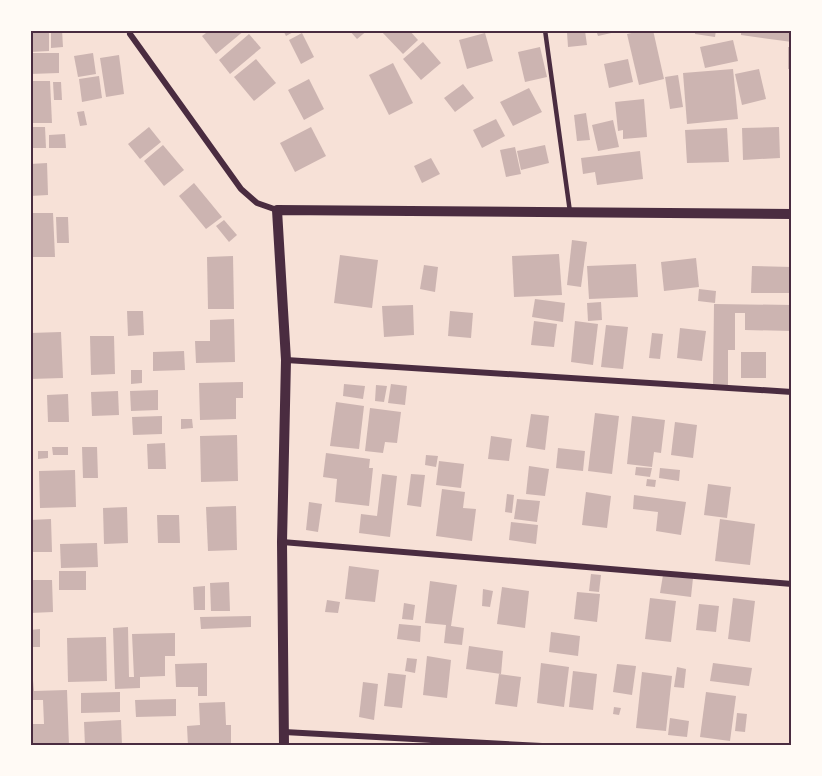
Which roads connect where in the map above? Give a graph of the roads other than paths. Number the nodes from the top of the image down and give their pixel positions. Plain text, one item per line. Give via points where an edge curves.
1 (545, 30) edge
2 (130, 34) dead end
3 (277, 210) junction
4 (570, 212) junction
5 (792, 214) edge
6 (286, 360) junction
7 (792, 392) edge
8 (282, 542) junction
9 (792, 584) edge
10 (284, 732) junction
11 (284, 746) edge
12 (542, 746) edge

1 - 4 lane
2 - 3 street via 241,189 257,203
3 - 4 street
3 - 6 street
4 - 5 street
6 - 7 street
6 - 8 street
8 - 9 street
8 - 10 street
10 - 11 street
10 - 12 street

